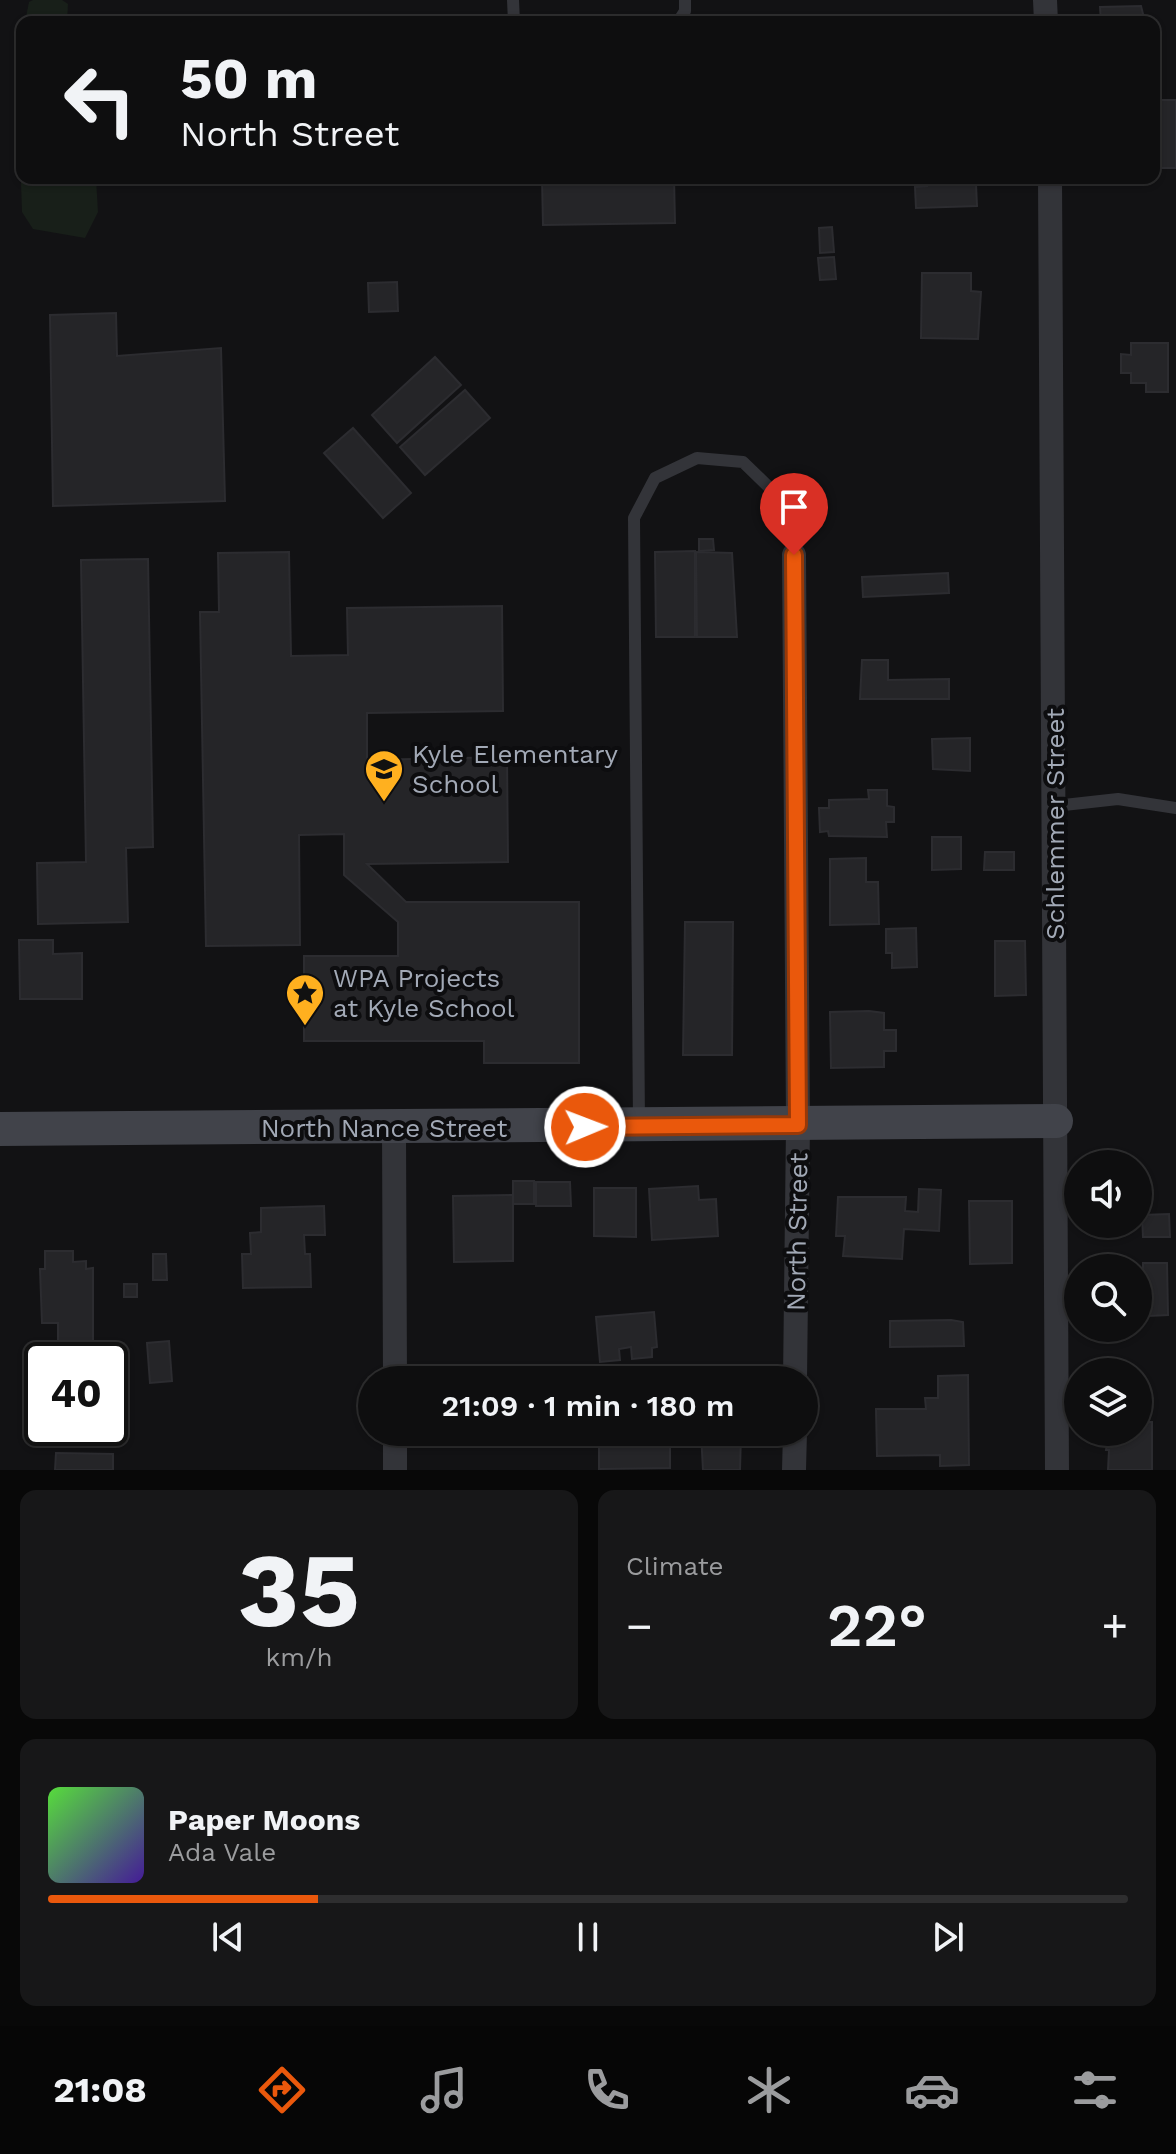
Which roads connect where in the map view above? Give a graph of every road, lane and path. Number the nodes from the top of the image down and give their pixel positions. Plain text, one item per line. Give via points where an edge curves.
1 (1050, 184) edge
2 (794, 555) joint
3 (1055, 806) junction
4 (1176, 808) edge
5 (1056, 1121) junction
6 (798, 1125) junction
7 (639, 1126) junction
8 (0, 1129) edge
9 (394, 1129) junction
10 (395, 1366) edge
11 (795, 1366) edge
12 (395, 1446) edge
13 (795, 1446) edge
14 (395, 1470) edge
15 (794, 1470) edge
16 (1057, 1470) edge

1 - 3 street, Schlemmer Street
2 - 6 street, North Street
2 - 7 lane via 779,497 743,462 697,458 655,478 634,518
3 - 4 lane via 1118,799
3 - 5 street, Schlemmer Street
5 - 6 street, North Nance Street
5 - 16 street, Schlemmer Street
6 - 7 street, North Nance Street
6 - 11 street, North Street
7 - 9 street, North Nance Street
8 - 9 street, North Nance Street
9 - 10 street
12 - 14 street
13 - 15 street

